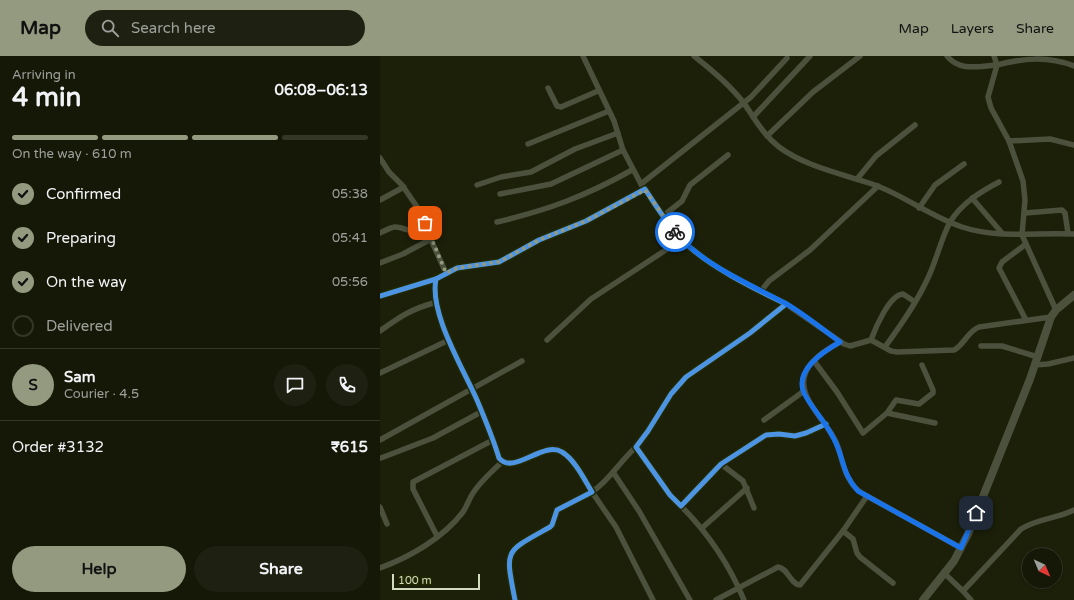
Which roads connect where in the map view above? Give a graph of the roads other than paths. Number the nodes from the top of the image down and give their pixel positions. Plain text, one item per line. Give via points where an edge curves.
1 (583, 56) edge
2 (694, 56) edge
3 (810, 56) edge
4 (860, 56) edge
5 (947, 56) edge
6 (994, 56) edge
7 (1023, 57) edge
8 (787, 58) dead end
9 (997, 65) junction
10 (1074, 66) edge
11 (548, 88) dead end
12 (598, 91) junction
13 (744, 103) junction
14 (609, 111) junction
15 (753, 117) junction
16 (915, 125) dead end
17 (618, 133) junction
18 (767, 136) junction
19 (1009, 141) junction
20 (528, 144) dead end
21 (1074, 145) edge
22 (623, 150) junction
23 (728, 155) dead end
24 (380, 158) edge
25 (964, 164) dead end
26 (387, 169) junction
27 (632, 170) junction
28 (380, 172) edge
29 (857, 179) junction
30 (1000, 182) dead end
31 (641, 184) junction
32 (477, 185) dead end
33 (878, 186) junction
34 (404, 187) junction
35 (645, 190) junction
36 (500, 194) dead end
37 (972, 198) junction
38 (380, 200) edge
39 (919, 208) junction
40 (1025, 213) junction
41 (662, 216) junction
42 (497, 222) dead end
43 (950, 223) junction
44 (425, 225) junction
45 (380, 233) edge
46 (1002, 233) junction
47 (1071, 234) edge
48 (1022, 235) junction
49 (431, 239) junction
50 (681, 240) junction
51 (1026, 244) junction
52 (380, 263) edge
53 (446, 273) junction
54 (436, 279) junction
55 (761, 291) junction
56 (1074, 295) edge
57 (380, 296) edge
58 (437, 302) junction
59 (915, 302) junction
60 (786, 304) junction
61 (1053, 314) junction
62 (1026, 320) junction
63 (380, 332) edge
64 (449, 340) junction
65 (547, 340) dead end
66 (871, 340) junction
67 (840, 342) junction
68 (981, 346) dead end
69 (885, 347) junction
70 (1074, 358) edge
71 (522, 361) dead end
72 (814, 361) junction
73 (1036, 361) junction
74 (922, 365) dead end
75 (380, 374) edge
76 (471, 389) junction
77 (804, 392) junction
78 (481, 412) junction
79 (888, 414) junction
80 (764, 420) dead end
81 (935, 423) dead end
82 (826, 424) junction
83 (380, 440) edge
84 (493, 440) junction
85 (636, 447) junction
86 (380, 458) edge
87 (502, 462) junction
88 (721, 464) junction
89 (613, 472) junction
90 (747, 488) junction
91 (592, 492) junction
92 (867, 496) junction
93 (681, 506) junction
94 (380, 507) edge
95 (754, 508) dead end
96 (1074, 510) edge
97 (387, 524) dead end
98 (702, 528) junction
99 (844, 531) junction
100 (437, 536) junction
101 (961, 548) junction
102 (380, 568) edge
103 (945, 574) junction
104 (893, 583) dead end
105 (739, 588) junction
106 (963, 591) junction
107 (515, 600) edge
108 (653, 600) edge
109 (690, 600) edge
110 (716, 600) edge
111 (744, 600) edge
112 (923, 600) edge
113 (971, 600) edge

1 - 12 street
2 - 13 street via 720,77
3 - 15 street
4 - 18 street via 813,92
5 - 9 street via 957,66 966,68
6 - 9 street
7 - 9 street
7 - 10 street via 1052,60
8 - 13 street
9 - 19 street via 988,97
11 - 12 street via 557,106 561,107
12 - 14 street
13 - 15 street
13 - 31 street
14 - 17 street
14 - 20 street
15 - 18 street
16 - 29 street via 876,156
17 - 22 street
17 - 32 street via 575,149 531,172 500,177
18 - 29 street via 795,157
19 - 21 street via 1050,139
19 - 40 street via 1023,181
22 - 27 street
22 - 36 street via 551,184
23 - 41 street via 690,185 682,201
24 - 26 street
25 - 39 street via 935,185
26 - 28 street
26 - 34 street
27 - 31 street
27 - 42 street via 557,206
29 - 33 street
30 - 37 street
31 - 35 street
33 - 39 street
33 - 55 street via 810,250 769,281
34 - 38 street
34 - 44 street via 425,220
35 - 41 street
35 - 53 street via 586,221 539,240 499,262 457,268
37 - 43 street via 960,208
37 - 46 street
39 - 43 street
40 - 47 street via 1062,210
40 - 48 street
41 - 50 street
43 - 46 street via 977,231
43 - 59 street
44 - 45 street via 408,230 394,226
44 - 49 street
46 - 48 street
47 - 48 street
48 - 51 street
49 - 52 street
49 - 53 street
50 - 55 street via 713,263
50 - 65 street via 591,299
51 - 61 street
51 - 62 street via 1002,262 999,268
53 - 54 street
54 - 57 street
54 - 58 street
55 - 60 street
56 - 61 main road
58 - 63 street via 404,314
58 - 64 street
59 - 66 street via 903,294 896,297 880,318
59 - 69 street
60 - 67 street
60 - 85 street via 750,333 686,377 671,394
61 - 62 street
61 - 73 main road
62 - 69 street via 975,329 954,350 897,352
64 - 75 street
64 - 76 street
66 - 67 street via 850,346
66 - 69 street
67 - 72 street via 824,351
68 - 73 street via 1002,346
70 - 73 street via 1048,364
71 - 76 street
72 - 77 street via 804,376
72 - 79 street via 838,392 863,433
73 - 101 main road
74 - 79 street via 933,394 920,404 896,400
76 - 78 street
76 - 83 street
77 - 80 street
77 - 82 street
78 - 84 street
78 - 86 street via 433,438
79 - 81 street
82 - 88 street via 795,436 766,435
82 - 92 street via 837,443 847,476 858,491
84 - 87 street
84 - 100 street via 413,482 413,489
85 - 89 street via 623,458
85 - 93 street via 670,495
87 - 91 street via 529,458 548,449 558,449 571,460
87 - 100 street via 478,487 455,520
88 - 90 street via 739,477
88 - 93 street
89 - 91 street
89 - 109 street via 639,511
90 - 95 street
90 - 98 street
91 - 107 street via 557,510 550,527 512,550 508,565
91 - 108 street via 616,528
92 - 99 street
92 - 101 street
93 - 98 street
94 - 97 street
96 - 106 street via 1033,522 1021,529
98 - 105 street
99 - 104 street via 853,539 860,557
99 - 105 street via 800,585 795,584 784,570 778,567
100 - 102 street via 404,557
101 - 103 main road
103 - 106 street
103 - 112 main road
105 - 110 street
105 - 111 street
106 - 113 street

